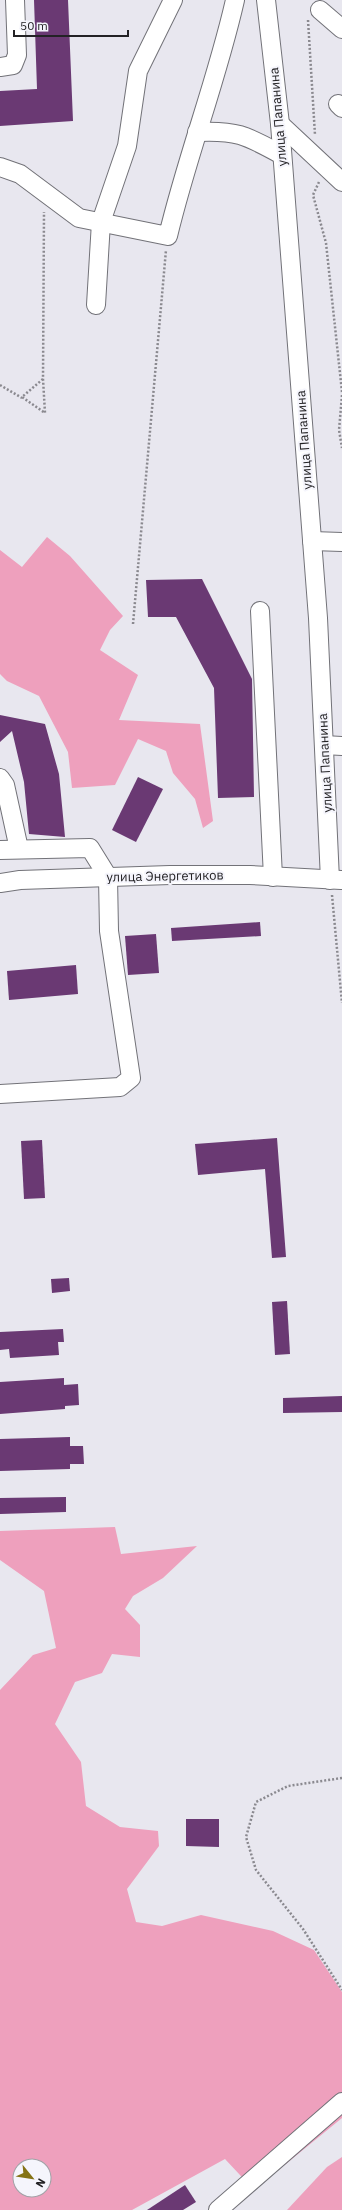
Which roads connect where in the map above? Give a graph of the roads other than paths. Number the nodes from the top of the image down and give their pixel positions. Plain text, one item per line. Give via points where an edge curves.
1 (15, 0) edge
2 (173, 0) edge
3 (235, 0) edge
4 (266, 0) edge
5 (314, 13) road end
6 (342, 29) edge
7 (0, 68) edge
8 (280, 124) junction
9 (197, 132) junction
10 (282, 156) junction
11 (0, 167) edge
12 (342, 182) edge
13 (100, 222) junction
14 (96, 305) dead end
15 (312, 542) junction
16 (342, 542) edge
17 (260, 611) dead end
18 (324, 745) junction
19 (342, 746) edge
20 (0, 778) edge
21 (19, 849) junction
22 (0, 850) edge
23 (108, 877) junction
24 (273, 877) junction
25 (336, 880) edge
26 (0, 883) edge
27 (0, 1094) edge
28 (342, 2102) edge
29 (222, 2208) edge

1 - 7 street via 17,55 13,65
2 - 13 street via 138,71 127,146
3 - 9 street via 225,43
4 - 8 street, улица Папанина
5 - 6 street
8 - 10 street, улица Папанина
8 - 12 street
9 - 10 street via 222,131 248,136
9 - 13 street via 168,236
10 - 15 street, улица Папанина
11 - 13 street via 20,174 79,218
13 - 14 street
15 - 16 street
15 - 18 street, улица Папанина
17 - 24 street
18 - 19 street
18 - 25 street, улица Папанина
20 - 21 street via 5,785
21 - 22 street
21 - 23 street via 90,848
23 - 24 street, улица Энергетиков
23 - 26 street, улица Энергетиков
23 - 27 street via 109,931 131,1078 120,1087
24 - 25 street, улица Энергетиков
28 - 29 street

